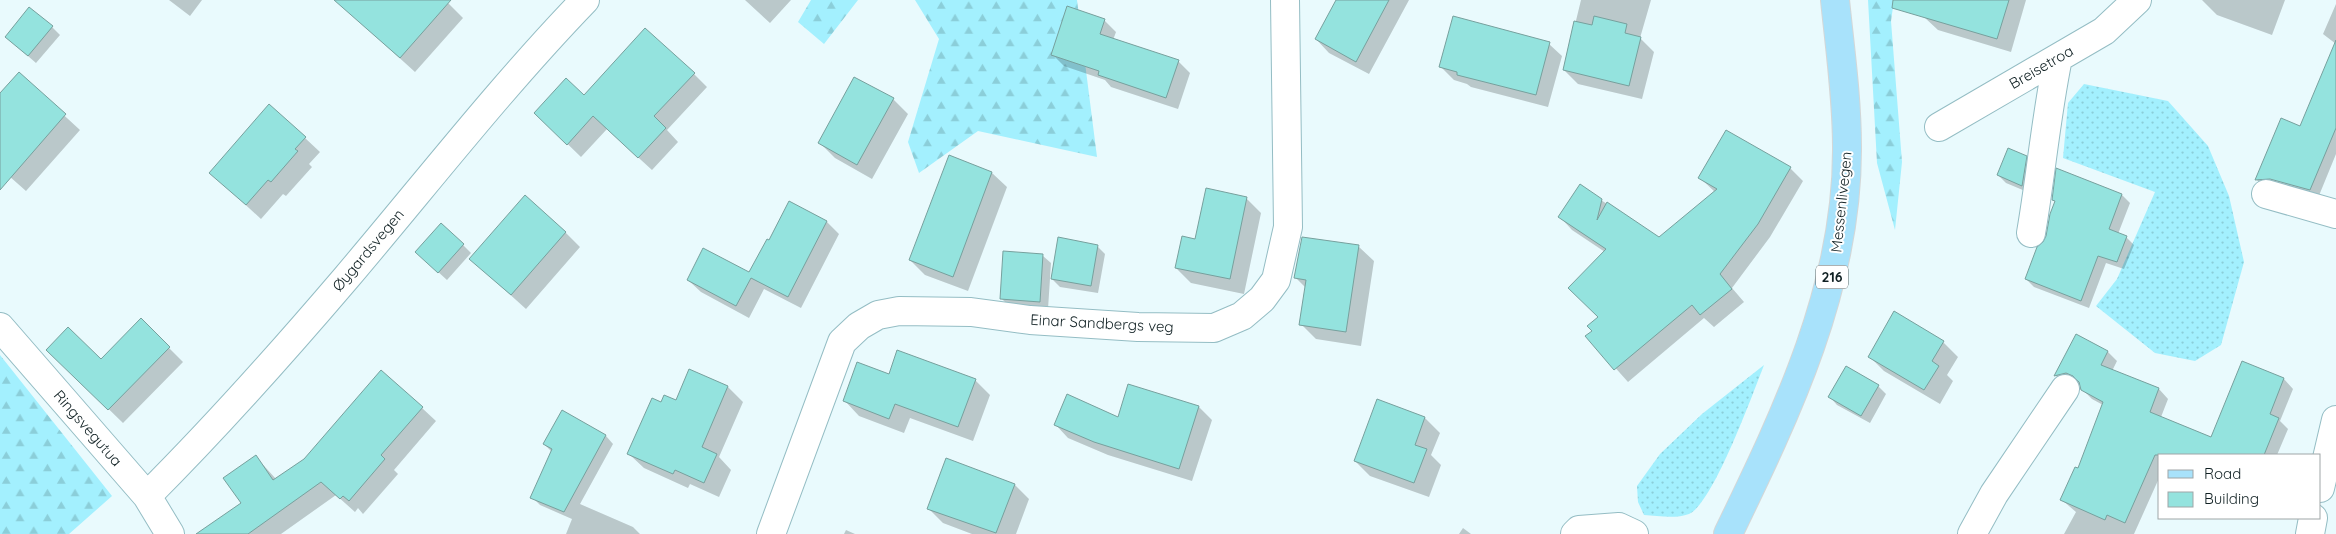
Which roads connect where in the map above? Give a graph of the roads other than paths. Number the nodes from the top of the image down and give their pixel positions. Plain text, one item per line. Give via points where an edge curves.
1 (585, 0) edge
2 (1285, 0) edge
3 (1835, 0) edge
4 (2138, 0) edge
5 (2058, 58) junction
6 (1939, 127) dead end
7 (2266, 194) dead end
8 (2336, 214) edge
9 (2031, 233) dead end
10 (0, 327) edge
11 (2065, 389) dead end
12 (2336, 420) edge
13 (2321, 484) edge
14 (147, 496) junction
15 (2313, 519) edge
16 (170, 534) edge
17 (771, 534) edge
18 (1575, 534) edge
19 (1634, 534) edge
20 (1728, 534) edge
21 (1972, 534) edge
22 (2310, 534) edge

1 - 14 street, Øygardsvegen via 457,143 346,278 200,442
2 - 17 street, Einar Sandbergs veg via 1288,227 1276,280 1262,299 1242,316 1214,328 1100,325 971,312 899,311 878,316 858,326 842,342
3 - 20 main road, Messenlivegen / 216 via 1847,147 1841,228 1832,278 1807,357 1772,442
4 - 5 street, Breisetroa via 2104,31
5 - 6 street, Breisetroa
5 - 9 street
7 - 8 street
10 - 14 street, Ringsvegutua
11 - 21 street via 1994,494
12 - 13 street
14 - 16 street, Ringsvegutua
15 - 22 street
18 - 19 street via 1579,530 1619,527

